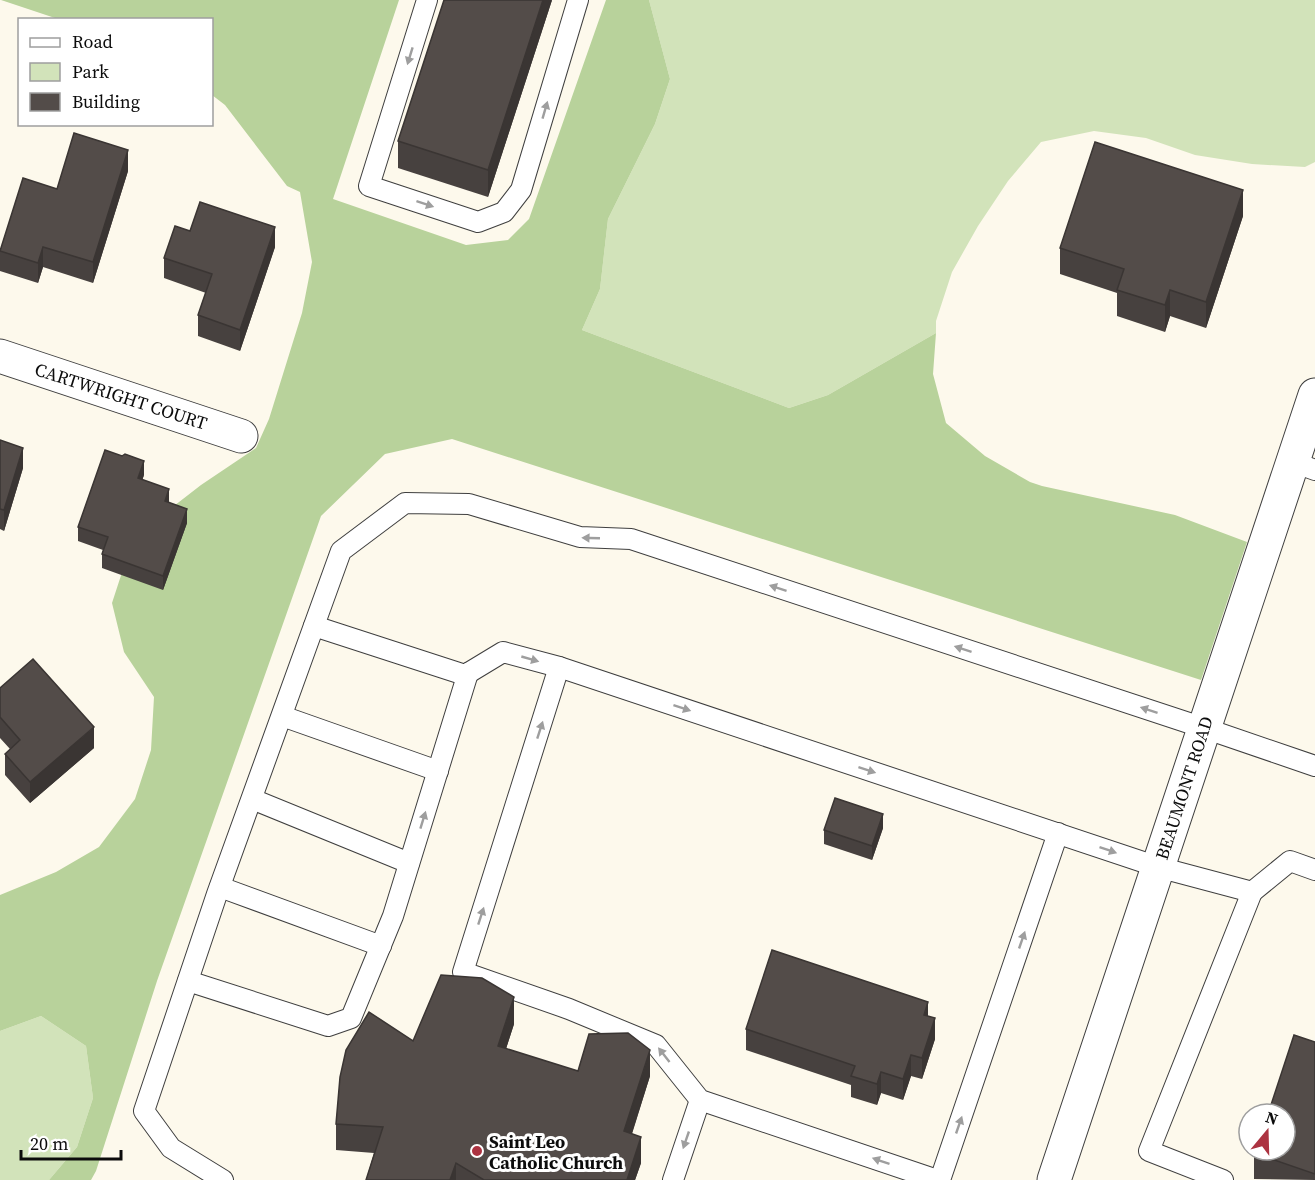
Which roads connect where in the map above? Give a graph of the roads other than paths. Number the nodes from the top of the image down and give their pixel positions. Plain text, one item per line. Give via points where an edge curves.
1 (427, 0) edge
2 (578, 0) edge
3 (0, 356) edge
4 (1315, 395) edge
5 (241, 436) dead end
6 (1304, 466) edge
7 (314, 626) junction
8 (559, 667) junction
9 (466, 674) junction
10 (282, 716) junction
11 (1204, 728) junction
12 (1315, 766) edge
13 (438, 771) junction
14 (252, 799) junction
15 (1058, 833) junction
16 (409, 863) junction
17 (1158, 867) junction
18 (1315, 870) edge
19 (220, 886) junction
20 (1252, 892) junction
21 (381, 946) junction
22 (188, 981) junction
23 (700, 1100) junction
24 (223, 1180) edge
25 (673, 1180) edge
26 (938, 1180) edge
27 (1054, 1180) edge
28 (1223, 1180) edge

1 -> 2 lane via 369,186 478,222 504,212 521,190
3 - 5 street, CARTWRIGHT COURT
4 - 6 street, BEAUMONT ROAD
6 - 11 street, BEAUMONT ROAD
7 - 9 lane
7 - 10 lane
11 -> 7 lane via 631,539 580,537 469,504 405,503 341,551
9 -> 8 lane via 503,652
8 -> 15 lane
23 -> 8 lane via 656,1045 464,972
9 - 13 lane
10 - 13 lane
10 - 14 lane
11 - 12 lane
11 - 17 street, BEAUMONT ROAD
16 -> 13 lane
14 - 16 lane
14 - 19 lane
15 -> 17 lane
26 -> 15 lane
16 - 21 lane
17 - 20 lane
17 - 27 street, BEAUMONT ROAD
18 - 20 lane via 1290,861
19 - 21 lane
19 - 22 lane
20 - 28 lane via 1149,1151
21 - 22 lane via 351,1018 328,1026
22 - 24 lane via 144,1111 171,1149
23 -> 25 lane
26 -> 23 lane

